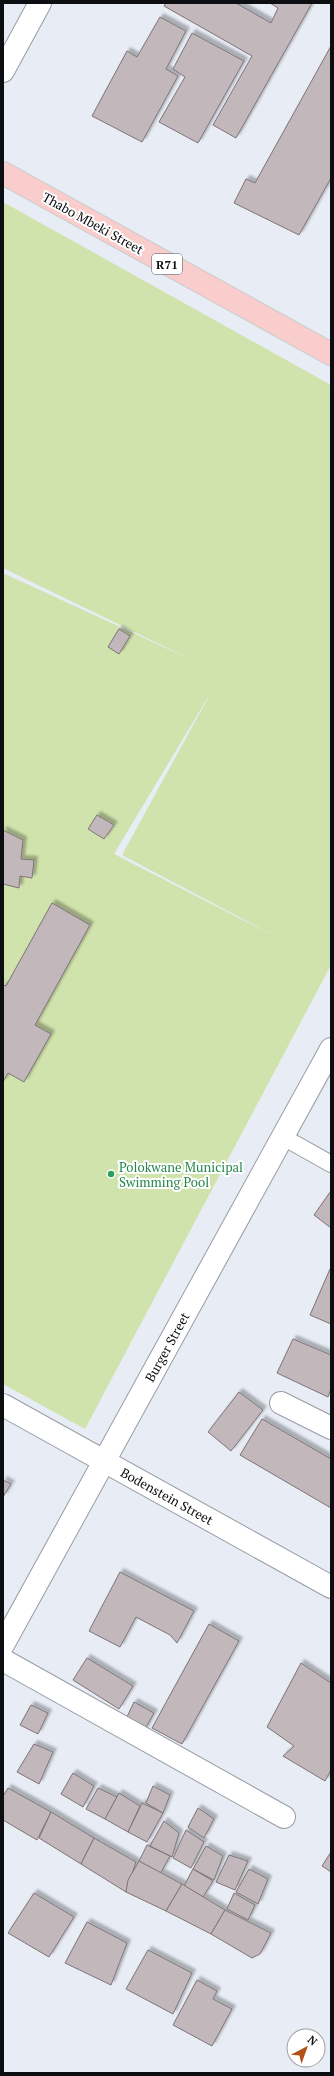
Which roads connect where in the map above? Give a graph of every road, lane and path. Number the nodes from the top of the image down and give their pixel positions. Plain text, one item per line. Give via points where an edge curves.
1 (40, 3) edge
2 (3, 71) edge
3 (3, 173) edge
4 (331, 354) edge
5 (330, 1051) edge
6 (283, 1137) junction
7 (331, 1164) edge
8 (281, 1403) dead end
9 (3, 1405) edge
10 (331, 1428) edge
11 (104, 1461) junction
12 (331, 1587) edge
13 (3, 1645) edge
14 (3, 1660) edge
15 (284, 1818) dead end

1 - 2 street
3 - 4 main road, Thabo Mbeki Street / R71
5 - 6 street, Burger Street
6 - 7 lane
6 - 11 street, Burger Street
8 - 10 street
9 - 11 street, Bodenstein Street
11 - 12 street, Bodenstein Street
11 - 13 street, Burger Street
14 - 15 street

